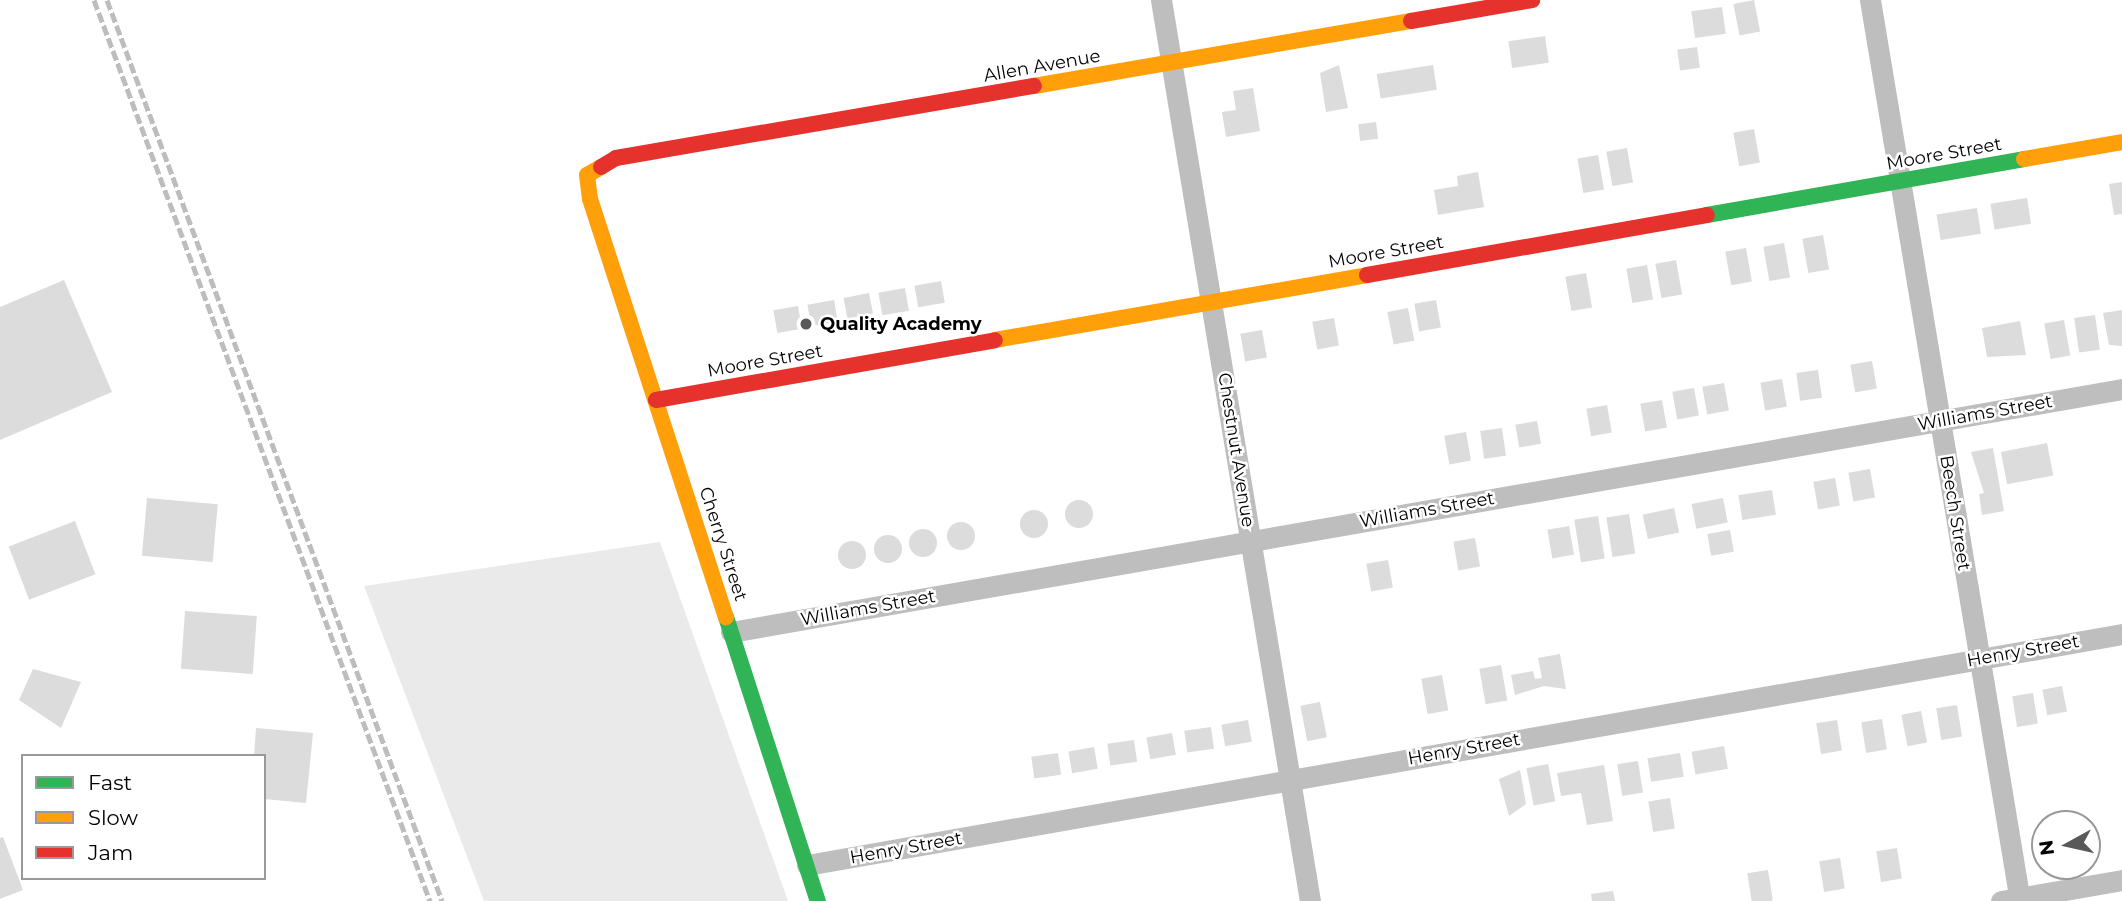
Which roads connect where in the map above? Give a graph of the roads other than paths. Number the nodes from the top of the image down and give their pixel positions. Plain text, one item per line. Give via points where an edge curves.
1 (1161, 0) edge
2 (1532, 0) edge
3 (1870, 0) edge
4 (1172, 63) junction
5 (2122, 142) edge
6 (1900, 181) junction
7 (590, 199) joint
8 (1211, 302) junction
9 (2122, 389) edge
10 (656, 400) junction
11 (1940, 421) junction
12 (1251, 541) junction
13 (731, 632) junction
14 (2122, 634) edge
15 (1979, 659) junction
16 (1290, 780) junction
17 (807, 865) junction
18 (2122, 880) edge
19 (2013, 900) edge
20 (818, 901) edge
21 (1310, 901) edge

1 - 4 street, Chestnut Avenue
2 - 4 street, Allen Avenue
3 - 6 street, Beech Street
4 - 7 street, Allen Avenue via 616,158 587,176
4 - 8 street, Chestnut Avenue
5 - 6 street, Moore Street
6 - 8 street, Moore Street
6 - 11 street, Beech Street
7 - 10 street, Cherry Street
8 - 10 street, Moore Street
8 - 12 street, Chestnut Avenue
9 - 11 street, Williams Street
10 - 13 street, Cherry Street
11 - 12 street, Williams Street
11 - 15 street, Beech Street
12 - 13 street, Williams Street
12 - 16 street, Chestnut Avenue
13 - 17 street, Cherry Street
14 - 15 street, Henry Street
15 - 16 street, Henry Street
15 - 19 street, Beech Street
16 - 17 street, Henry Street
16 - 21 street, Chestnut Avenue
17 - 20 street, Cherry Street
18 - 19 street

